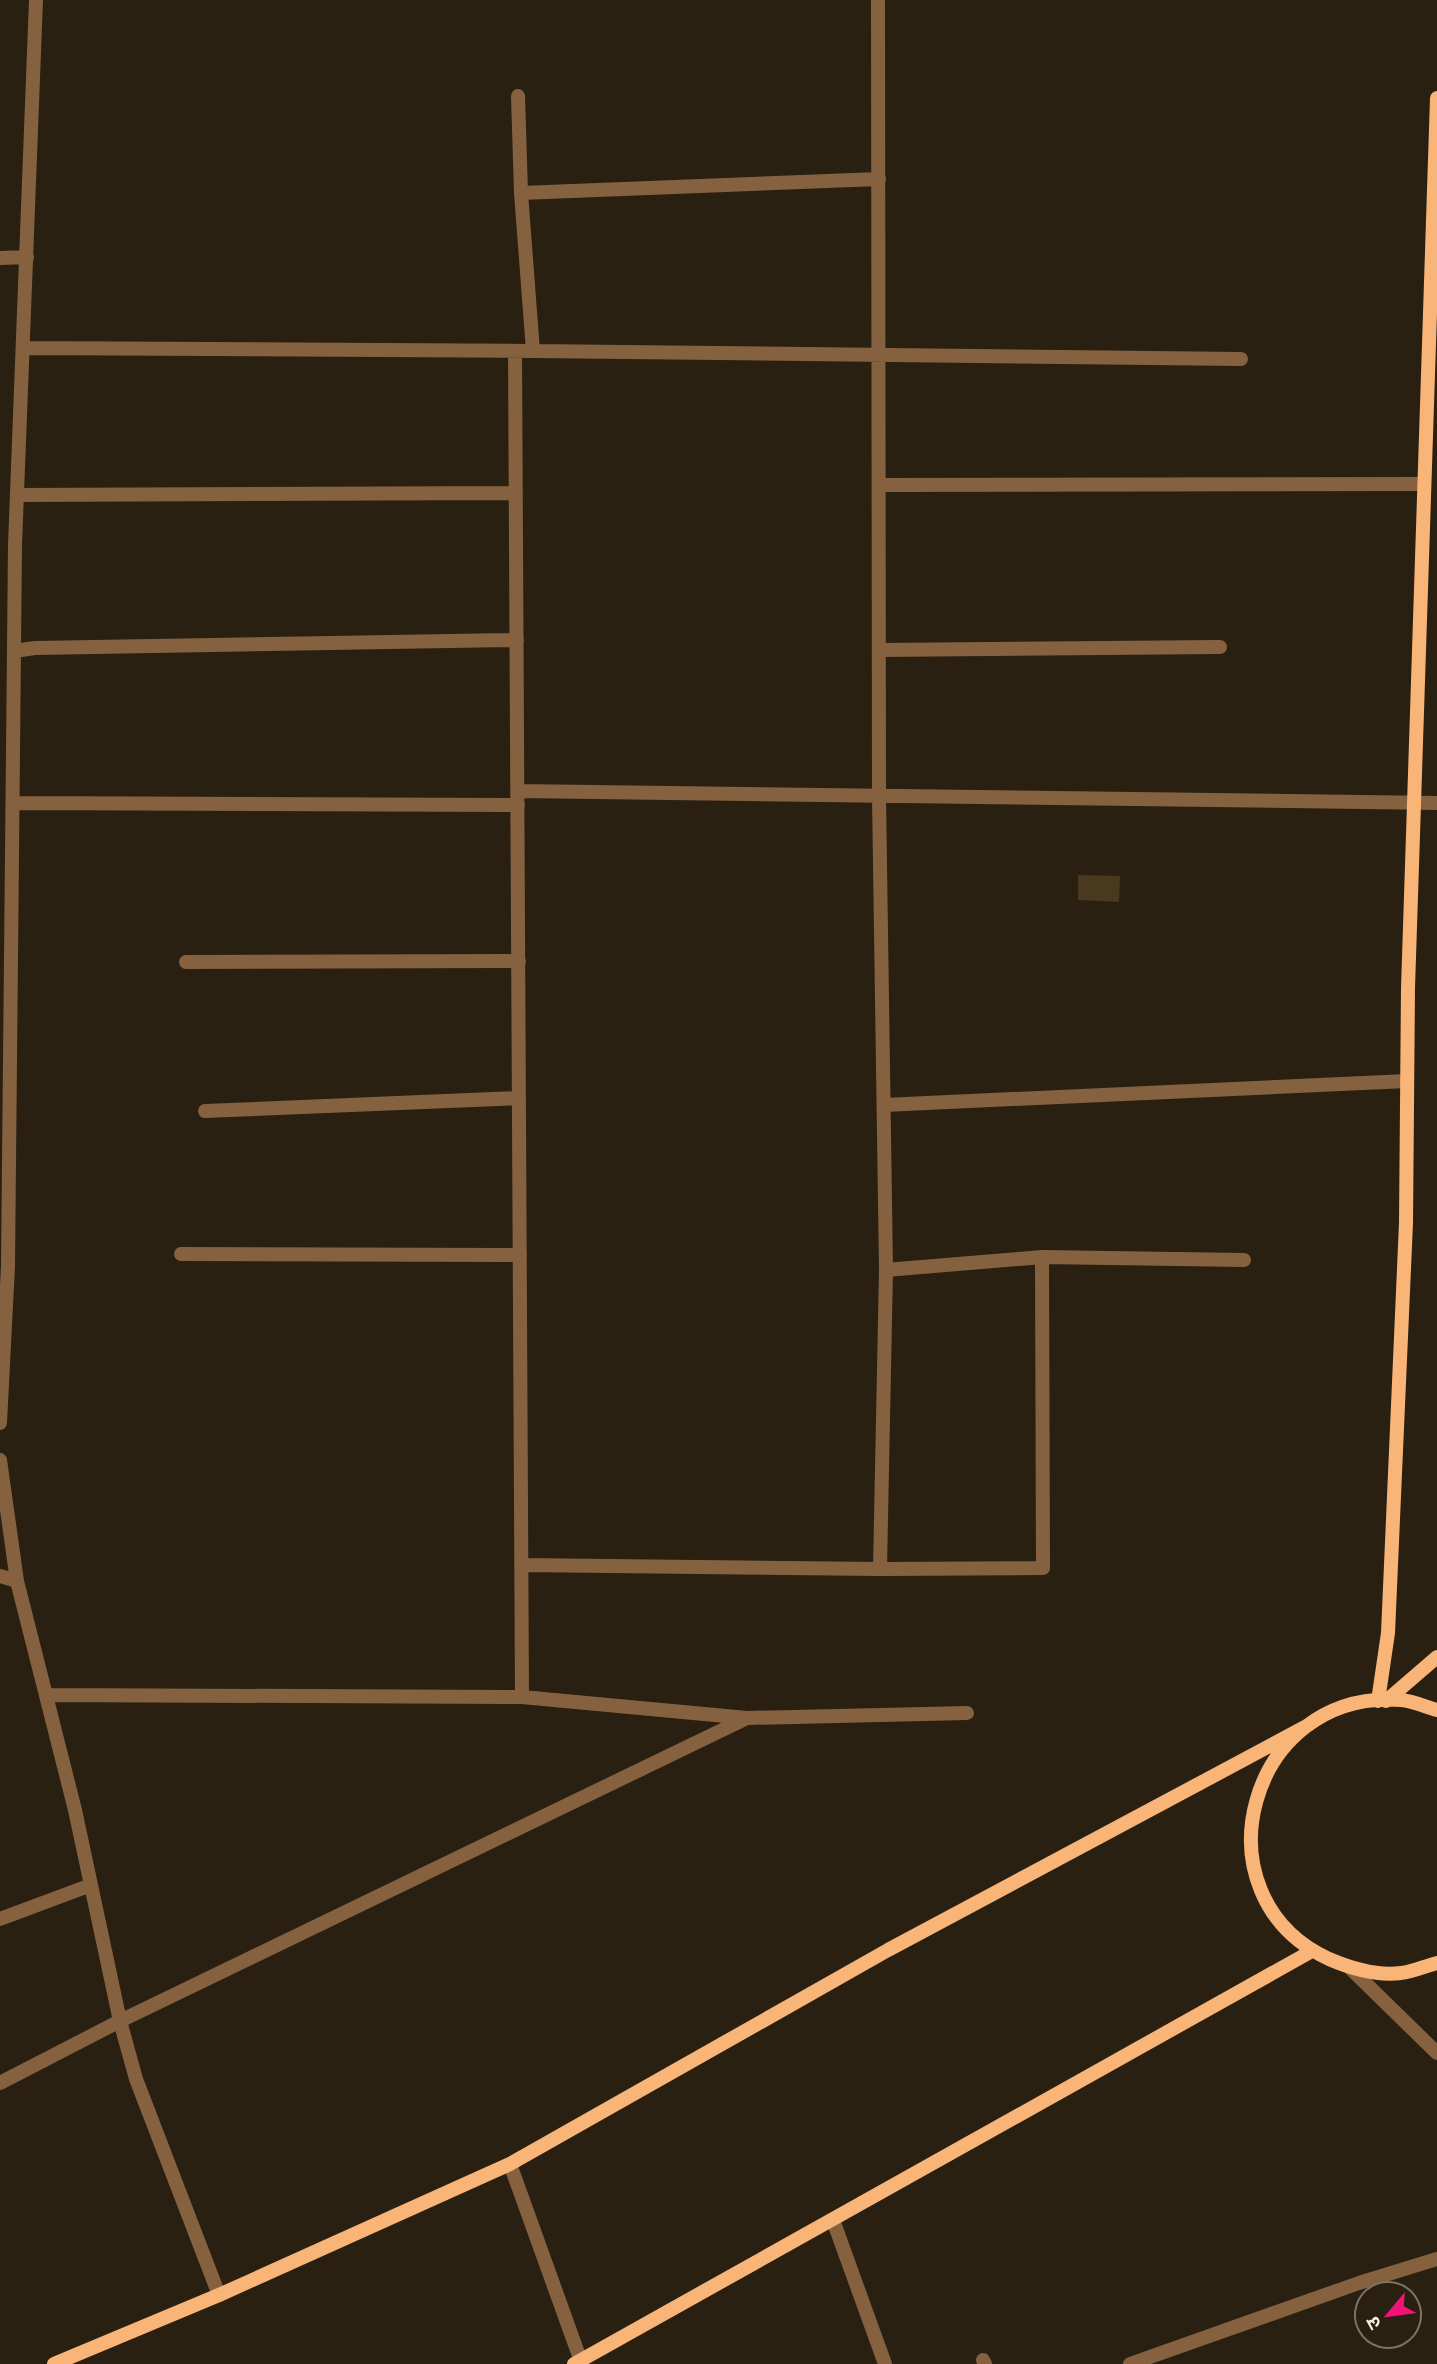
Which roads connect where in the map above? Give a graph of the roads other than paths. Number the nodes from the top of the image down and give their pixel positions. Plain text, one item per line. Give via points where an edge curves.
1 (36, 0) edge
2 (878, 0) edge
3 (518, 96) dead end
4 (1437, 97) edge
5 (879, 178) junction
6 (521, 193) junction
7 (27, 257) junction
8 (0, 258) edge
9 (23, 348) junction
10 (515, 351) junction
11 (533, 351) junction
12 (878, 355) junction
13 (1241, 359) dead end
14 (1424, 484) junction
15 (880, 485) junction
16 (516, 493) junction
17 (17, 495) junction
18 (517, 640) junction
19 (1220, 647) dead end
20 (879, 650) junction
21 (14, 651) junction
22 (879, 796) junction
23 (518, 798) junction
24 (13, 803) junction
25 (1413, 803) junction
26 (1437, 803) edge
27 (519, 961) junction
28 (186, 962) dead end
29 (5, 1071) edge
30 (1407, 1081) junction
31 (519, 1098) junction
32 (884, 1105) junction
33 (205, 1111) dead end
34 (181, 1254) dead end
35 (520, 1255) junction
36 (1042, 1257) junction
37 (1244, 1260) dead end
38 (886, 1270) junction
39 (0, 1423) edge
40 (0, 1460) edge
41 (522, 1565) junction
42 (880, 1569) junction
43 (0, 1576) edge
44 (17, 1581) junction
45 (1437, 1657) edge
46 (46, 1695) junction
47 (522, 1697) junction
48 (1382, 1701) junction
49 (1437, 1710) edge
50 (967, 1713) dead end
51 (747, 1718) junction
52 (1304, 1727) junction
53 (91, 1885) junction
54 (0, 1919) edge
55 (1312, 1951) junction
56 (1437, 1963) edge
57 (1351, 1969) junction
58 (120, 2021) junction
59 (1437, 2053) edge
60 (0, 2083) edge
61 (510, 2164) junction
62 (833, 2220) junction
63 (1437, 2259) edge
64 (219, 2295) junction
65 (579, 2363) edge
66 (54, 2364) edge
67 (886, 2364) edge
68 (1129, 2364) edge

1 - 7 street
2 - 5 street
3 - 6 street
4 - 14 street
5 - 6 street
5 - 12 street
6 - 11 street
7 - 8 street
7 - 9 street
9 - 10 street
9 - 17 street
10 - 11 street
10 - 16 street
11 - 12 street
12 - 13 street
12 - 15 street
14 - 15 street
14 - 25 street
15 - 20 street
16 - 17 street
16 - 18 street
17 - 21 street
18 - 21 street
18 - 23 street
19 - 20 street
20 - 22 street
21 - 24 street
22 - 23 street
22 - 25 street
22 - 32 street
23 - 24 street
23 - 27 street
24 - 29 street
25 - 26 street
25 - 30 street
27 - 28 street
27 - 31 street
29 - 39 street via 8,1266
30 - 32 street
30 - 48 street via 1406,1223
31 - 33 street
31 - 35 street
32 - 38 street
34 - 35 street
35 - 41 street
36 - 37 street
36 - 38 street
36 - 42 street via 1044,1568
38 - 42 street
40 - 44 street
41 - 42 street
41 - 47 street
43 - 44 street
44 - 46 street
45 - 48 street
46 - 47 street
46 - 53 street
47 - 51 street
48 - 49 street via 1402,1700
48 - 52 street via 1335,1710
50 - 51 street
51 - 58 street
52 - 55 street via 1280,1751 1262,1780 1252,1813 1251,1853 1261,1891 1275,1914
52 - 61 street via 888,1950
53 - 54 street
53 - 58 street
55 - 57 street
55 - 62 street
56 - 57 street via 1400,1973
57 - 59 street
58 - 60 street
58 - 64 street via 136,2079
61 - 64 street
61 - 65 street
62 - 65 street
62 - 67 street
63 - 68 street
64 - 66 street

